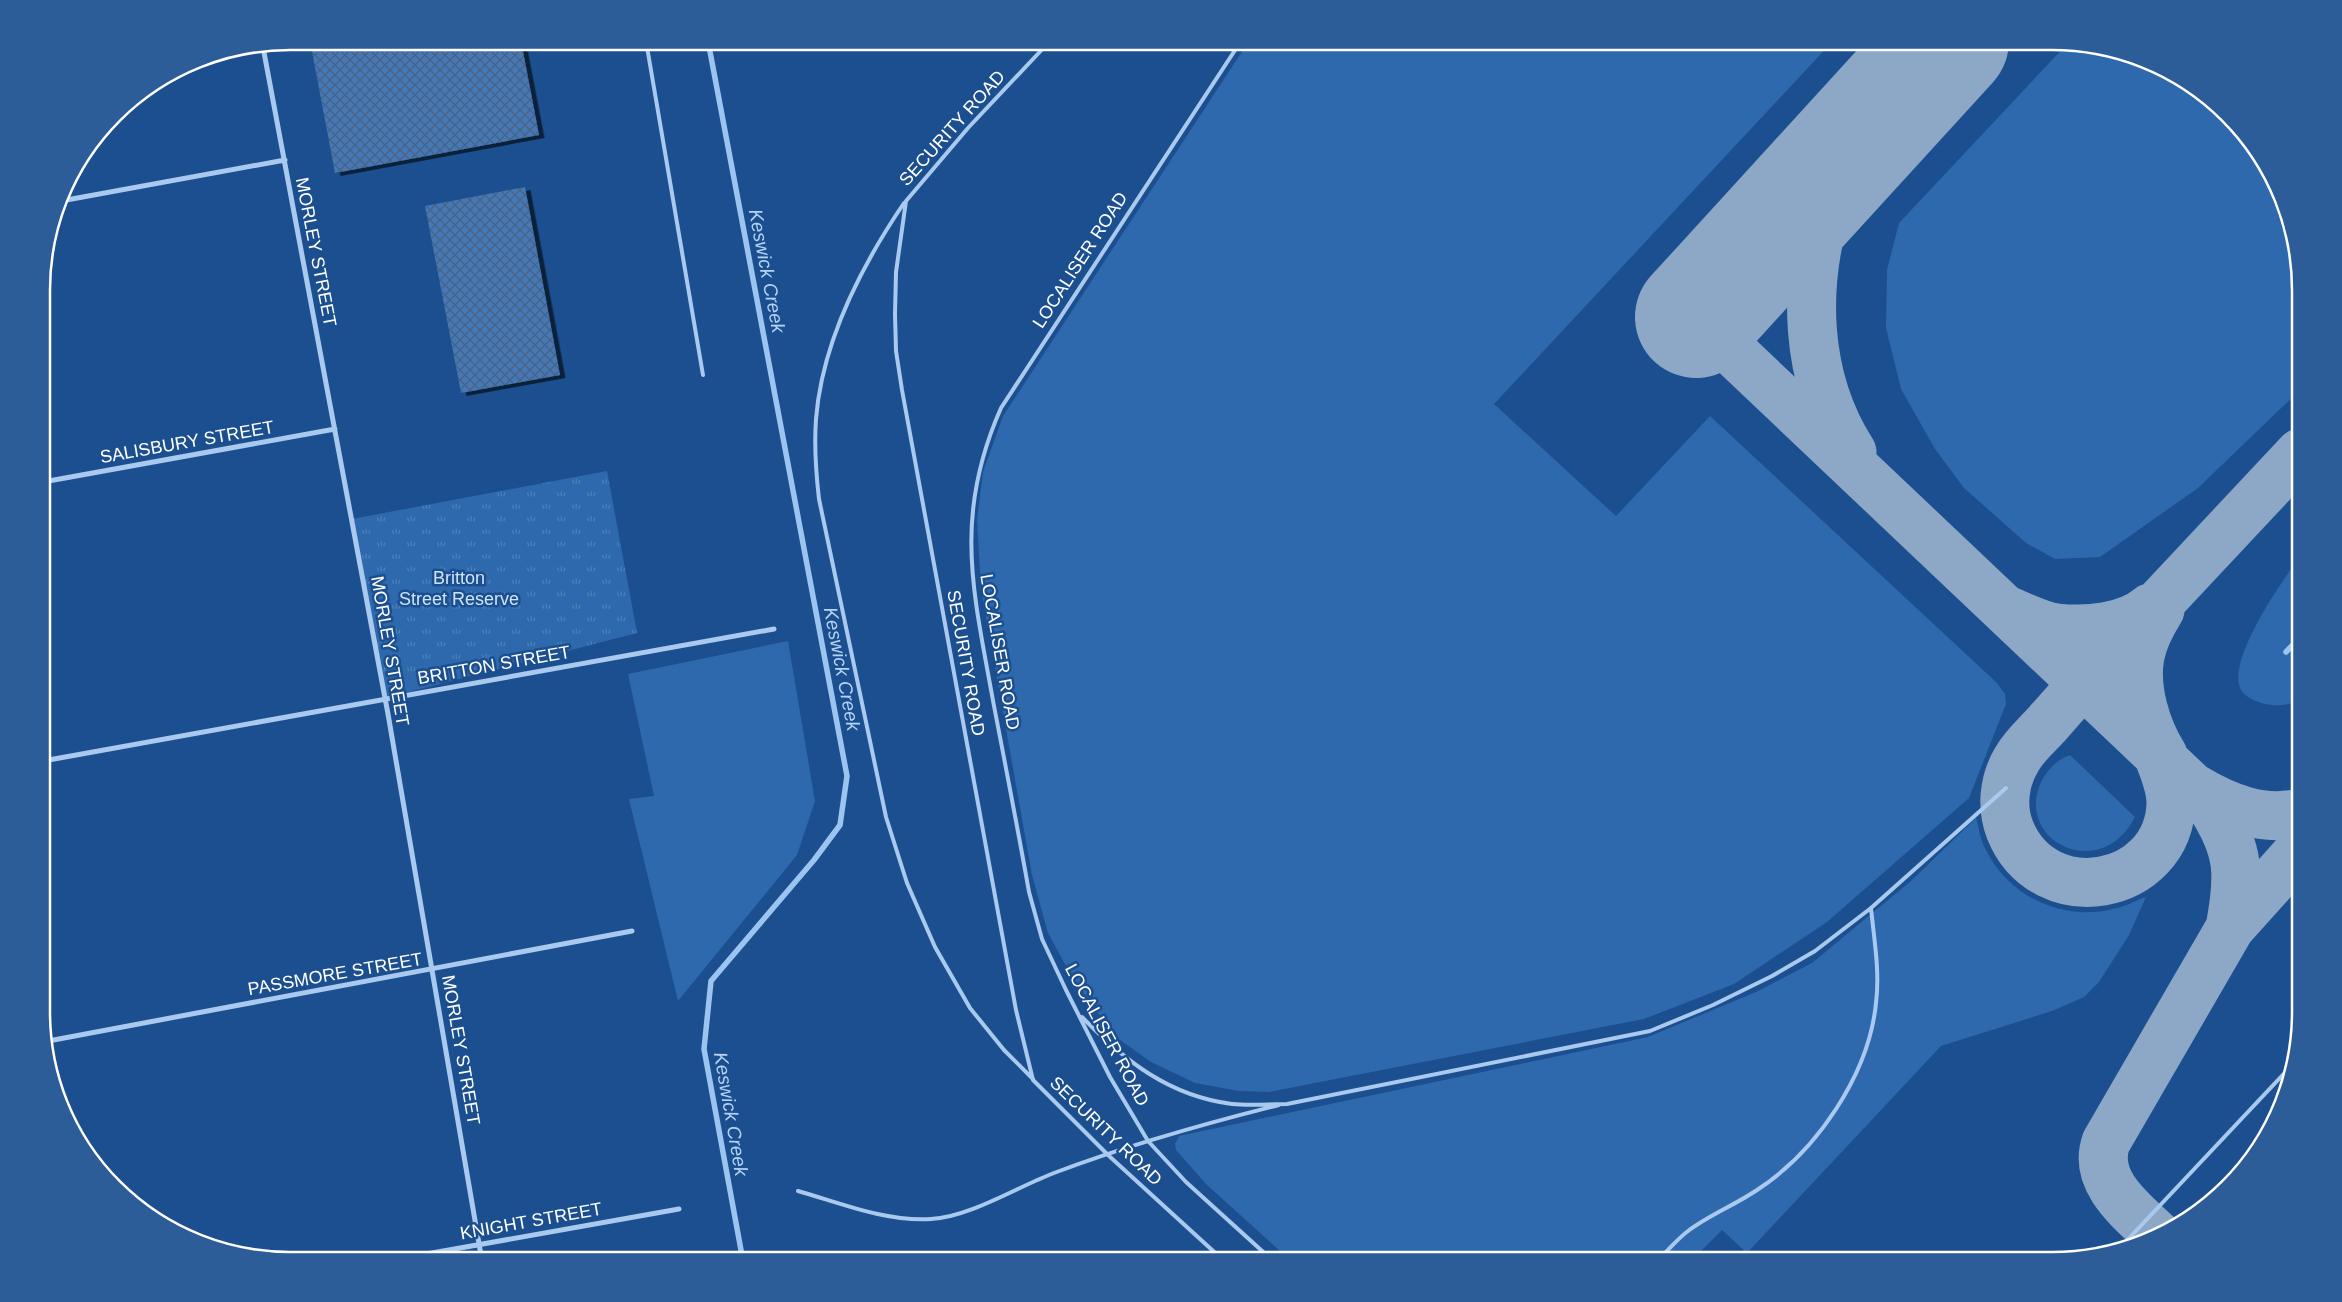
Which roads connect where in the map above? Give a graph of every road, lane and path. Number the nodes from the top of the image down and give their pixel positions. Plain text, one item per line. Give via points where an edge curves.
1 (648, 50) edge
2 (1042, 50) edge
3 (1235, 50) edge
4 (264, 52) edge
5 (285, 160) junction
6 (67, 200) edge
7 (906, 201) junction
8 (703, 375) dead end
9 (335, 428) junction
10 (50, 481) edge
11 (774, 629) dead end
12 (385, 698) junction
13 (50, 760) edge
14 (2006, 788) dead end
15 (1871, 908) junction
16 (632, 931) dead end
17 (433, 970) junction
18 (1079, 1013) junction
19 (52, 1040) edge
20 (2284, 1074) edge
21 (1033, 1080) junction
22 (1286, 1104) junction
23 (1148, 1141) junction
24 (1108, 1155) junction
25 (798, 1191) dead end
26 (679, 1209) dead end
27 (2128, 1239) edge
28 (479, 1244) junction
29 (436, 1252) edge
30 (480, 1252) edge
31 (1215, 1252) edge
32 (1263, 1252) edge
33 (1667, 1252) edge

1 - 8 lane
2 - 7 lane, SECURITY ROAD via 968,128
3 - 18 lane, LOCALISER ROAD via 1001,408 978,471 970,553 982,641 1029,892 1042,939
4 - 5 street, MORLEY STREET
5 - 6 street
5 - 9 street, MORLEY STREET
7 - 21 lane, SECURITY ROAD via 896,272 896,351 1016,1010
7 - 21 lane via 878,241 836,335 816,419 815,460 819,499 886,816 907,883 935,947 970,1008
9 - 10 street, SALISBURY STREET
9 - 12 street, MORLEY STREET
11 - 12 street, BRITTON STREET
12 - 13 street, BRITTON STREET
12 - 17 street, MORLEY STREET
14 - 15 lane
15 - 22 lane via 1815,951 1772,976 1650,1031
15 - 33 lane via 1877,977 1875,1009 1866,1051 1843,1099 1801,1152 1780,1172 1758,1190 1688,1232
16 - 17 street, PASSMORE STREET
17 - 19 street, PASSMORE STREET
17 - 28 street, MORLEY STREET
18 - 22 lane via 1130,1063 1187,1094 1235,1104
18 - 23 lane, LOCALISER ROAD via 1110,1077
20 - 27 lane
21 - 24 lane, SECURITY ROAD
22 - 23 lane
23 - 24 lane
23 - 32 lane, LOCALISER ROAD via 1186,1182
24 - 25 lane via 1054,1173 965,1211 932,1220 877,1213
24 - 31 lane, SECURITY ROAD
26 - 28 street, KNIGHT STREET
28 - 29 street, KNIGHT STREET
28 - 30 street, MORLEY STREET

